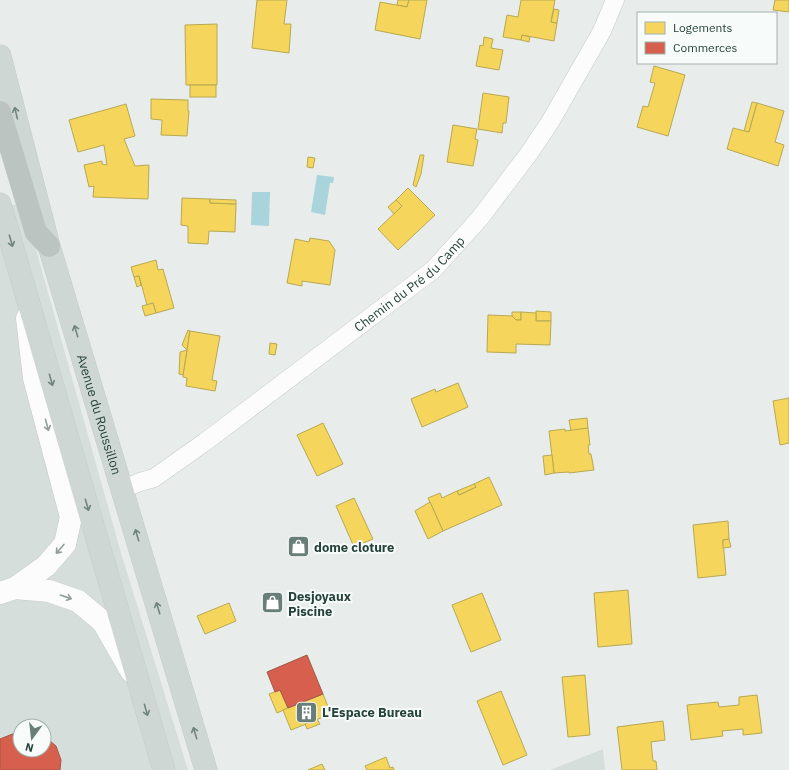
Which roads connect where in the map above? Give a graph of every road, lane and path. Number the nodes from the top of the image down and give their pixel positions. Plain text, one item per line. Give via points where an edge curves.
1 (615, 0) edge
2 (0, 56) edge
3 (0, 112) edge
4 (0, 204) edge
5 (50, 246) junction
6 (21, 276) junction
7 (123, 489) junction
8 (7, 590) edge
9 (140, 687) junction
10 (164, 770) edge
11 (206, 770) edge

1 - 7 street, Chemin du Pré du Camp via 602,31 530,152 480,218 433,270 205,442 154,478
5 -> 2 main road, Avenue du Roussillon
3 - 5 highway via 36,232
4 -> 6 main road
7 -> 5 main road, Avenue du Roussillon
6 -> 8 street via 34,378 71,517 65,544 46,566
6 -> 9 main road
11 -> 7 main road, Avenue du Roussillon
8 -> 9 street via 49,591 78,601 103,622
9 -> 10 main road

